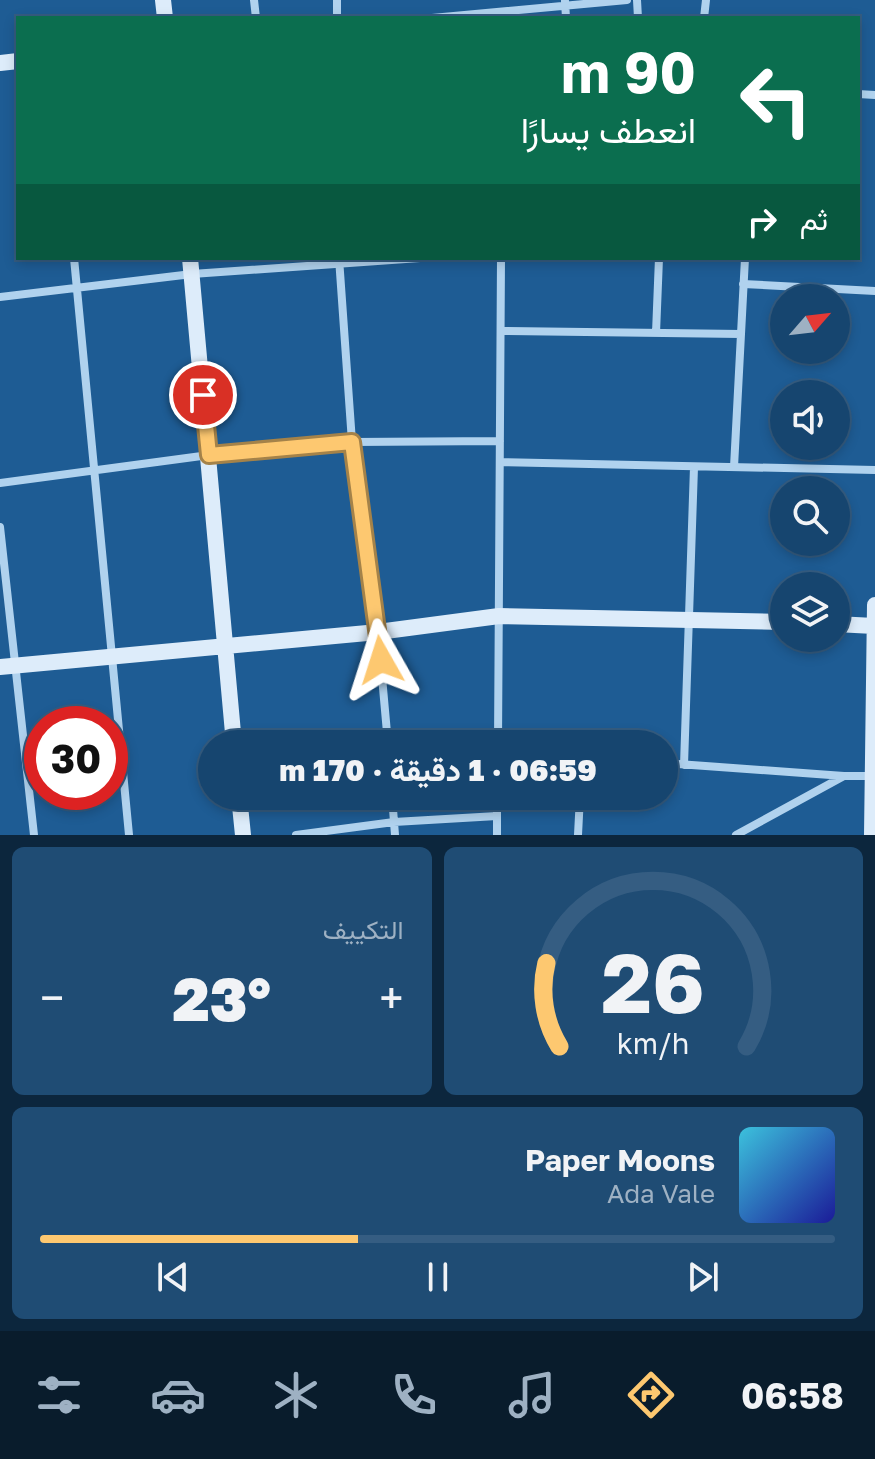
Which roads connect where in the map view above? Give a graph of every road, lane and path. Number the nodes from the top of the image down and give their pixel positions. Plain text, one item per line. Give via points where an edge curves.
1 (466, 0) edge
2 (627, 0) edge
3 (565, 3) edge
4 (467, 16) edge
5 (74, 260) edge
6 (380, 260) edge
7 (501, 260) edge
8 (659, 260) edge
9 (745, 260) edge
10 (340, 262) edge
11 (191, 266) edge
12 (743, 284) junction
13 (77, 287) junction
14 (875, 291) edge
15 (0, 297) edge
16 (501, 331) junction
17 (656, 333) junction
18 (741, 334) junction
19 (500, 441) junction
20 (352, 442) junction
21 (209, 455) junction
22 (500, 462) junction
23 (694, 467) junction
24 (734, 467) junction
25 (875, 470) edge
26 (92, 472) junction
27 (0, 483) edge
28 (0, 527) edge
29 (875, 605) edge
30 (499, 616) junction
31 (689, 619) junction
32 (770, 622) edge
33 (850, 625) edge
34 (875, 626) edge
35 (378, 632) junction
36 (224, 648) junction
37 (115, 655) junction
38 (7, 666) edge
39 (233, 730) edge
40 (387, 730) edge
41 (498, 730) edge
42 (874, 741) edge
43 (678, 764) edge
44 (684, 765) junction
45 (844, 776) junction
46 (871, 776) junction
47 (240, 810) edge
48 (393, 810) edge
49 (497, 810) edge
50 (579, 810) edge
51 (497, 816) junction
52 (394, 822) junction
53 (34, 835) edge
54 (129, 835) edge
55 (243, 835) edge
56 (296, 835) edge
57 (395, 835) edge
58 (497, 835) edge
59 (578, 835) edge
60 (736, 835) edge
61 (872, 835) edge

1 - 4 street
2 - 3 street
3 - 4 street
5 - 13 street
6 - 10 street
7 - 16 street
8 - 17 street
9 - 12 street
10 - 11 street
10 - 20 street
11 - 13 street
11 - 21 street
12 - 14 street
12 - 18 street
13 - 15 street
13 - 26 street
16 - 17 street
16 - 19 street
17 - 18 street
18 - 24 street
19 - 20 street
19 - 22 street
20 - 21 street
20 - 35 street
21 - 26 street
21 - 36 street
22 - 23 street
22 - 30 street
23 - 24 street
23 - 31 street
24 - 25 street
26 - 27 street
26 - 37 street
28 - 38 street
29 - 34 street
30 - 31 street
30 - 35 street
30 - 41 street
31 - 32 street
31 - 44 street
33 - 34 street
34 - 42 street
35 - 36 street
35 - 40 street
36 - 37 street
36 - 39 street
37 - 38 street
37 - 54 street
38 - 53 street
42 - 46 street
43 - 44 street
44 - 45 street
45 - 46 street
45 - 60 street
46 - 61 street
47 - 55 street
48 - 52 street
49 - 51 street
50 - 59 street
51 - 52 street
51 - 58 street
52 - 56 street
52 - 57 street

